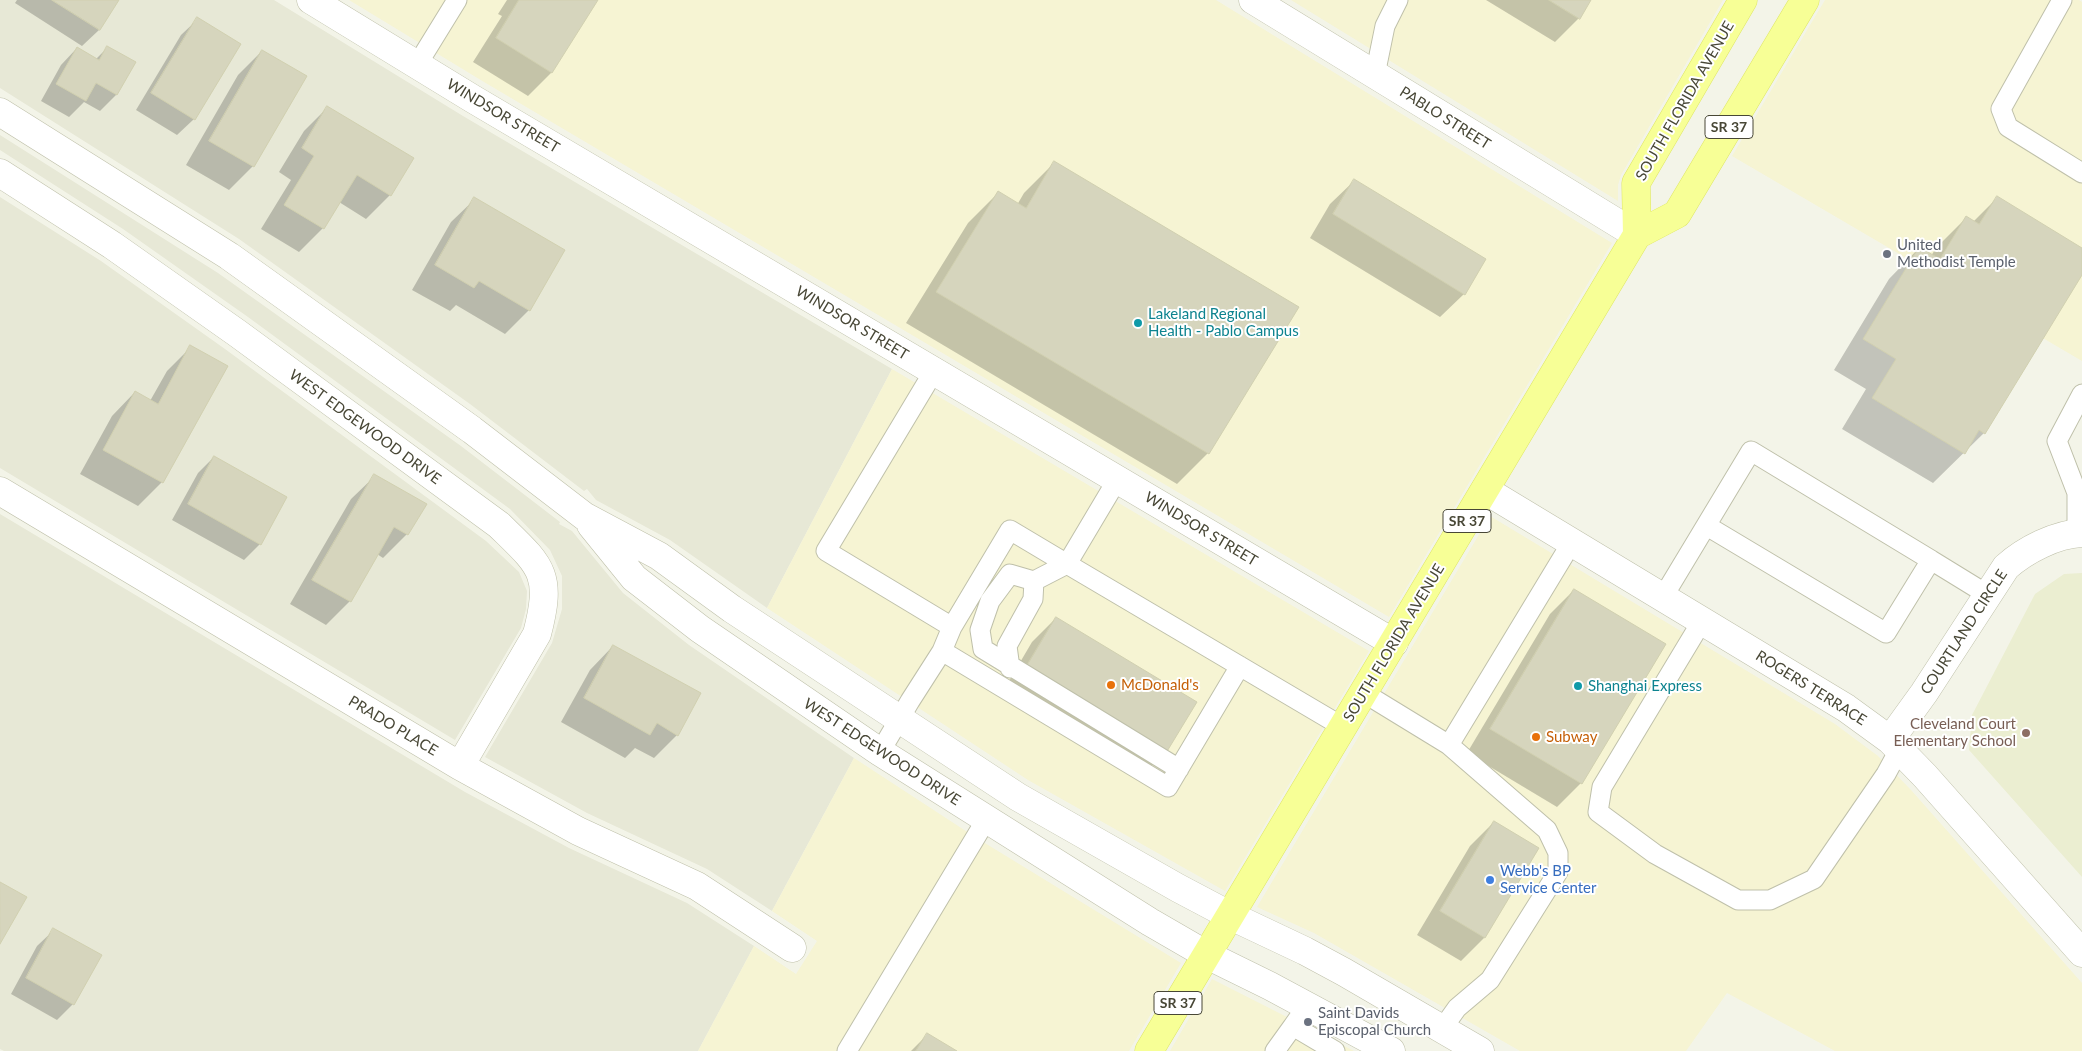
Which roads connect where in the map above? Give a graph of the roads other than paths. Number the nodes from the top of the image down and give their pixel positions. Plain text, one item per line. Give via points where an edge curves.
1 (311, 0) edge
2 (457, 0) edge
3 (1253, 0) edge
4 (1398, 0) edge
5 (1743, 0) edge
6 (1805, 0) edge
7 (2062, 0) edge
8 (417, 64) junction
9 (1375, 75) junction
10 (0, 112) edge
11 (0, 173) edge
12 (2082, 173) edge
13 (1637, 235) junction
14 (934, 371) junction
15 (2082, 394) edge
16 (1117, 480) junction
17 (1485, 490) junction
18 (0, 491) edge
19 (584, 516) junction
20 (1707, 526) junction
21 (2080, 533) edge
22 (1572, 542) junction
23 (1930, 560) junction
24 (1067, 564) junction
25 (1034, 581) junction
26 (1988, 595) junction
27 (1663, 597) junction
28 (1702, 621) junction
29 (952, 627) junction
30 (1394, 643) junction
31 (942, 651) junction
32 (1240, 666) junction
33 (1010, 668) junction
34 (1364, 694) junction
35 (900, 719) junction
36 (1343, 727) junction
37 (1449, 745) junction
38 (1895, 745) junction
39 (880, 752) junction
40 (460, 766) junction
41 (1179, 769) junction
42 (986, 820) junction
43 (1231, 916) junction
44 (792, 948) dead end
45 (2082, 953) edge
46 (1207, 955) junction
47 (1300, 1016) junction
48 (1442, 1029) junction
49 (1279, 1050) edge
50 (847, 1051) edge
51 (1149, 1051) edge
52 (1335, 1051) edge
53 (1391, 1051) edge
54 (1480, 1051) edge

1 - 8 street, WINDSOR STREET
2 - 8 lane
3 - 9 street, PABLO STREET
4 - 9 lane via 1385,26
5 - 13 main road, SOUTH FLORIDA AVENUE via 1636,183
6 - 13 main road, SR 37 via 1677,214
7 - 12 lane via 2001,109 2008,127
8 - 14 street, WINDSOR STREET
9 - 13 street, PABLO STREET
10 - 19 street, WEST EDGEWOOD DRIVE via 229,256 472,430
11 - 40 street, WEST EDGEWOOD DRIVE via 112,245 237,333 498,525 534,560 545,585 544,610 537,634
13 - 17 main road, SOUTH FLORIDA AVENUE / SR 37
14 - 16 street, WINDSOR STREET
14 - 29 lane via 826,551
15 - 21 lane via 2057,441 2077,493
16 - 24 lane
16 - 30 street, WINDSOR STREET
17 - 22 street, ROGERS TERRACE
17 - 30 main road, SOUTH FLORIDA AVENUE / SR 37
18 - 40 street, PRADO PLACE
19 - 35 street, WEST EDGEWOOD DRIVE via 659,556 732,609
19 - 39 street, WEST EDGEWOOD DRIVE via 634,578 700,629
20 - 23 lane via 1886,633
20 - 23 lane via 1751,452
20 - 27 lane
21 - 26 street, COURTLAND CIRCLE via 2061,537 2018,556 2006,567
22 - 27 street, ROGERS TERRACE
22 - 37 lane
23 - 26 lane
24 - 25 lane
24 - 29 lane via 1010,530
24 - 32 lane
25 - 33 lane via 1034,599 1007,646
25 - 33 lane via 1010,574 990,601 980,630 983,650
26 - 38 street, COURTLAND CIRCLE via 1924,693
27 - 28 street, ROGERS TERRACE
28 - 38 street, ROGERS TERRACE via 1846,708
28 - 38 lane via 1602,787 1598,812 1655,854 1738,900 1770,900 1814,878 1886,774
29 - 31 lane
30 - 34 main road, SOUTH FLORIDA AVENUE / SR 37
31 - 35 lane
31 - 41 lane via 1168,787
32 - 36 lane
32 - 41 lane
33 - 41 lane
34 - 36 main road, SOUTH FLORIDA AVENUE / SR 37
34 - 37 lane
35 - 39 lane
35 - 43 street, WEST EDGEWOOD DRIVE via 1018,797
36 - 43 main road, SOUTH FLORIDA AVENUE / SR 37
37 - 48 lane via 1547,830 1558,853 1558,872 1490,980 1457,1008
38 - 45 street, ROGERS TERRACE
39 - 42 street, WEST EDGEWOOD DRIVE
40 - 44 street, PRADO PLACE via 578,831 697,886
42 - 46 street, WEST EDGEWOOD DRIVE
42 - 50 lane
43 - 46 main road, SOUTH FLORIDA AVENUE / SR 37
43 - 48 street, WEST EDGEWOOD DRIVE via 1336,968
46 - 47 street, WEST EDGEWOOD DRIVE
46 - 51 main road, SOUTH FLORIDA AVENUE / SR 37
47 - 49 lane
47 - 52 lane
47 - 53 street, WEST EDGEWOOD DRIVE
48 - 54 street, WEST EDGEWOOD DRIVE

